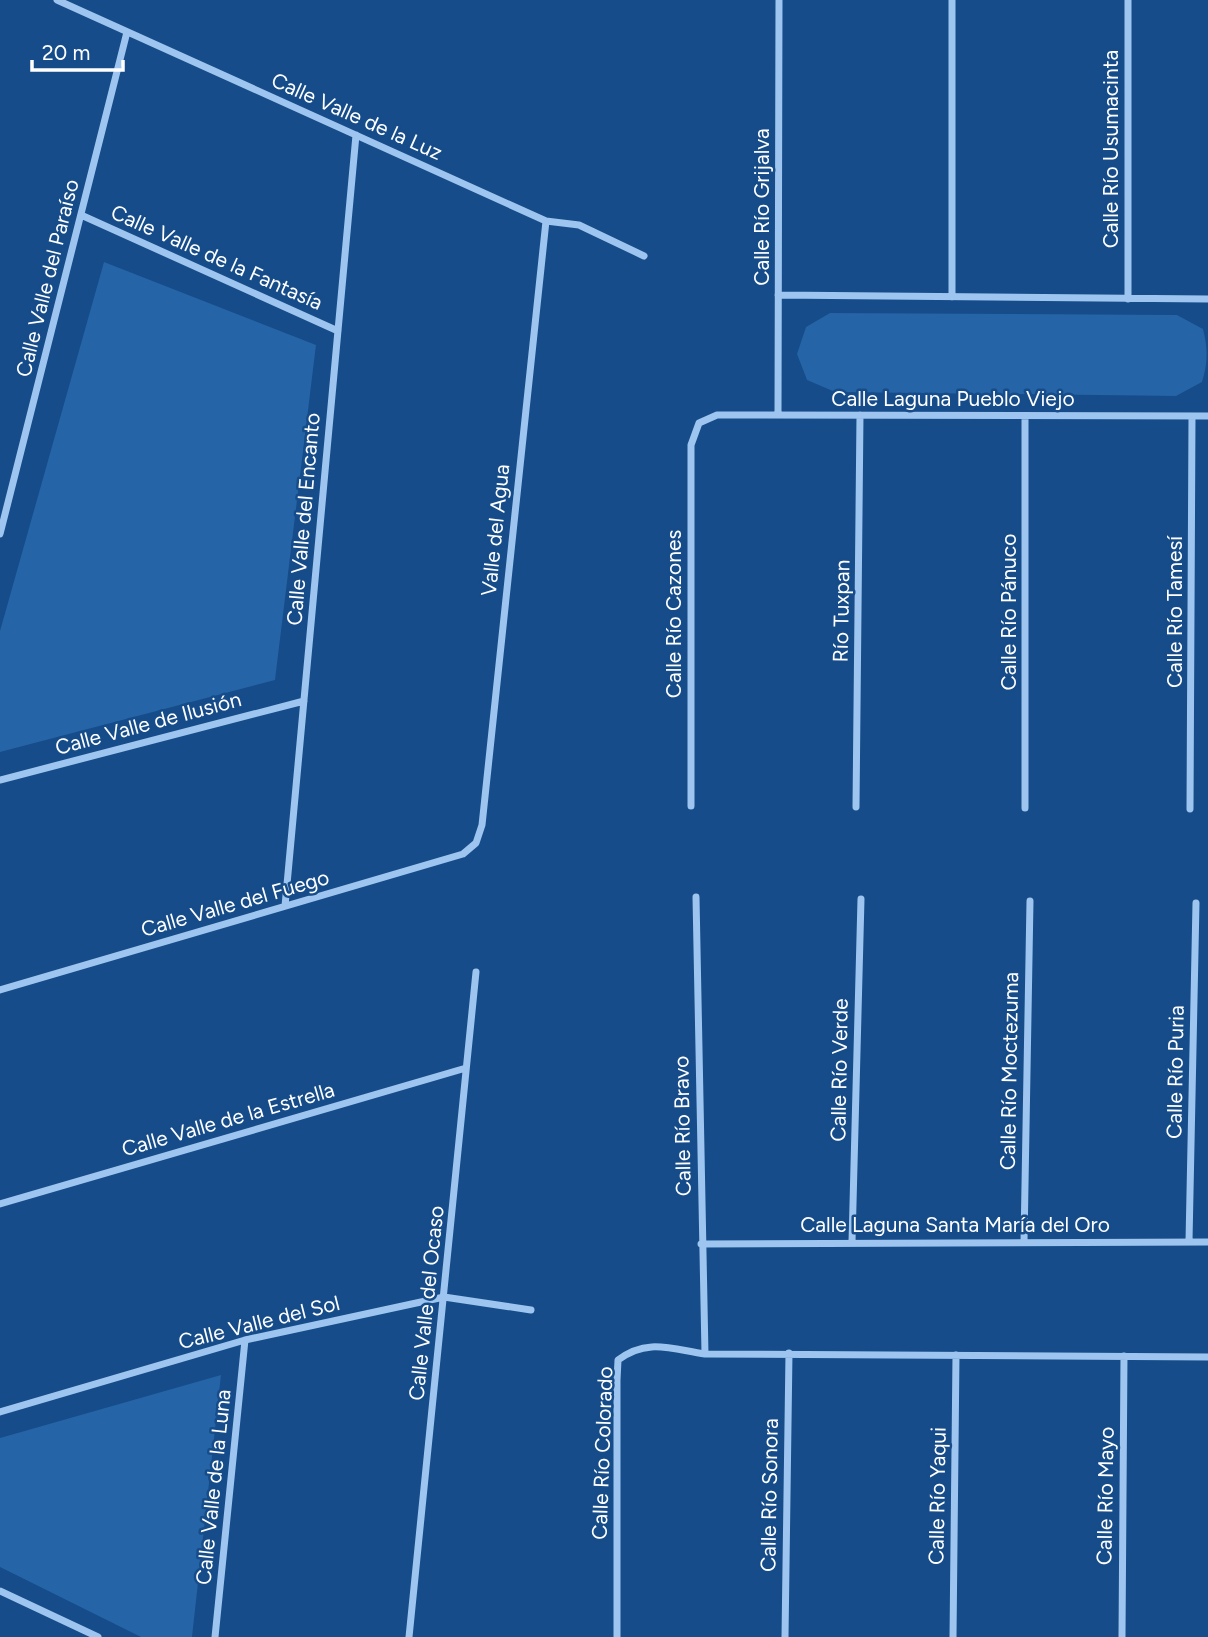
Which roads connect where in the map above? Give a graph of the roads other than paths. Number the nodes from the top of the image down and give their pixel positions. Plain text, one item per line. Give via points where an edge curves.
1 (57, 0) edge
2 (779, 0) edge
3 (952, 0) edge
4 (1128, 0) edge
5 (127, 32) junction
6 (356, 135) junction
7 (81, 215) junction
8 (546, 221) junction
9 (644, 256) dead end
10 (778, 295) junction
11 (952, 297) junction
12 (1128, 299) junction
13 (1208, 299) edge
14 (338, 331) junction
15 (778, 415) junction
16 (860, 415) junction
17 (1025, 415) junction
18 (1192, 416) junction
19 (1208, 416) edge
20 (699, 423) joint
21 (1, 528) edge
22 (304, 701) junction
23 (0, 780) edge
24 (691, 806) dead end
25 (856, 807) dead end
26 (1025, 808) dead end
27 (1190, 809) dead end
28 (476, 843) joint
29 (696, 897) dead end
30 (861, 899) dead end
31 (1030, 901) dead end
32 (1196, 903) dead end
33 (285, 906) junction
34 (476, 972) dead end
35 (0, 990) edge
36 (467, 1068) junction
37 (0, 1204) edge
38 (1189, 1241) junction
39 (1208, 1241) edge
40 (852, 1242) junction
41 (1024, 1242) junction
42 (701, 1244) junction
43 (444, 1297) junction
44 (531, 1310) dead end
45 (245, 1340) junction
46 (705, 1353) junction
47 (789, 1353) junction
48 (956, 1355) junction
49 (1124, 1356) junction
50 (1208, 1357) edge
51 (0, 1412) edge
52 (0, 1591) edge
53 (97, 1637) edge
54 (215, 1637) edge
55 (409, 1637) edge
56 (617, 1637) edge
57 (785, 1637) edge
58 (953, 1637) edge
59 (1122, 1637) edge

1 - 5 street, Calle Valle de la Luz
2 - 10 street, Calle Río Grijalva
3 - 11 street
4 - 12 street, Calle Río Usumacinta
5 - 6 street, Calle Valle de la Luz
5 - 7 street, Calle Valle del Paraíso
6 - 8 street, Calle Valle de la Luz
6 - 14 street, Calle Valle del Encanto
7 - 14 street, Calle Valle de la Fantasía
7 - 21 street, Calle Valle del Paraíso
8 - 9 street, Calle Valle de la Luz via 579,225
8 - 28 street, Valle del Agua via 482,825
10 - 11 street
10 - 15 street, Calle Río Grijalva
11 - 12 street
12 - 13 street
14 - 22 street, Calle Valle del Encanto
15 - 16 street, Calle Laguna Pueblo Viejo
15 - 20 street, Calle Laguna Pueblo Viejo via 717,415
16 - 17 street, Calle Laguna Pueblo Viejo
16 - 25 street, Río Tuxpan
17 - 18 street, Calle Laguna Pueblo Viejo
17 - 26 street, Calle Río Pánuco
18 - 19 street, Calle Laguna Pueblo Viejo
18 - 27 street, Calle Río Tamesí
20 - 24 street, Calle Río Cazones via 691,445
22 - 23 street, Calle Valle de Ilusión
22 - 33 street, Calle Valle del Encanto
28 - 33 street, Calle Valle del Fuego via 463,854
29 - 42 street, Calle Río Bravo
30 - 40 street, Calle Río Verde
31 - 41 street, Calle Río Moctezuma
32 - 38 street, Calle Río Puria
33 - 35 street, Calle Valle del Fuego
34 - 36 street, Calle Valle del Ocaso
36 - 37 street, Calle Valle de la Estrella
36 - 43 street, Calle Valle del Ocaso
38 - 39 street, Calle Laguna Santa María del Oro
38 - 41 street, Calle Laguna Santa María del Oro
40 - 41 street, Calle Laguna Santa María del Oro
40 - 42 street, Calle Laguna Santa María del Oro
42 - 46 street, Calle Río Bravo
43 - 44 street, Calle Valle del Sol
43 - 45 street, Calle Valle del Sol
43 - 55 street, Calle Valle del Ocaso
45 - 51 street, Calle Valle del Sol
45 - 54 street, Calle Valle de la Luna
46 - 47 street
46 - 56 street, Calle Río Colorado via 645,1346 618,1360
47 - 48 street
47 - 57 street, Calle Río Sonora
48 - 49 street
48 - 58 street, Calle Río Yaqui
49 - 50 street
49 - 59 street, Calle Río Mayo
52 - 53 street

